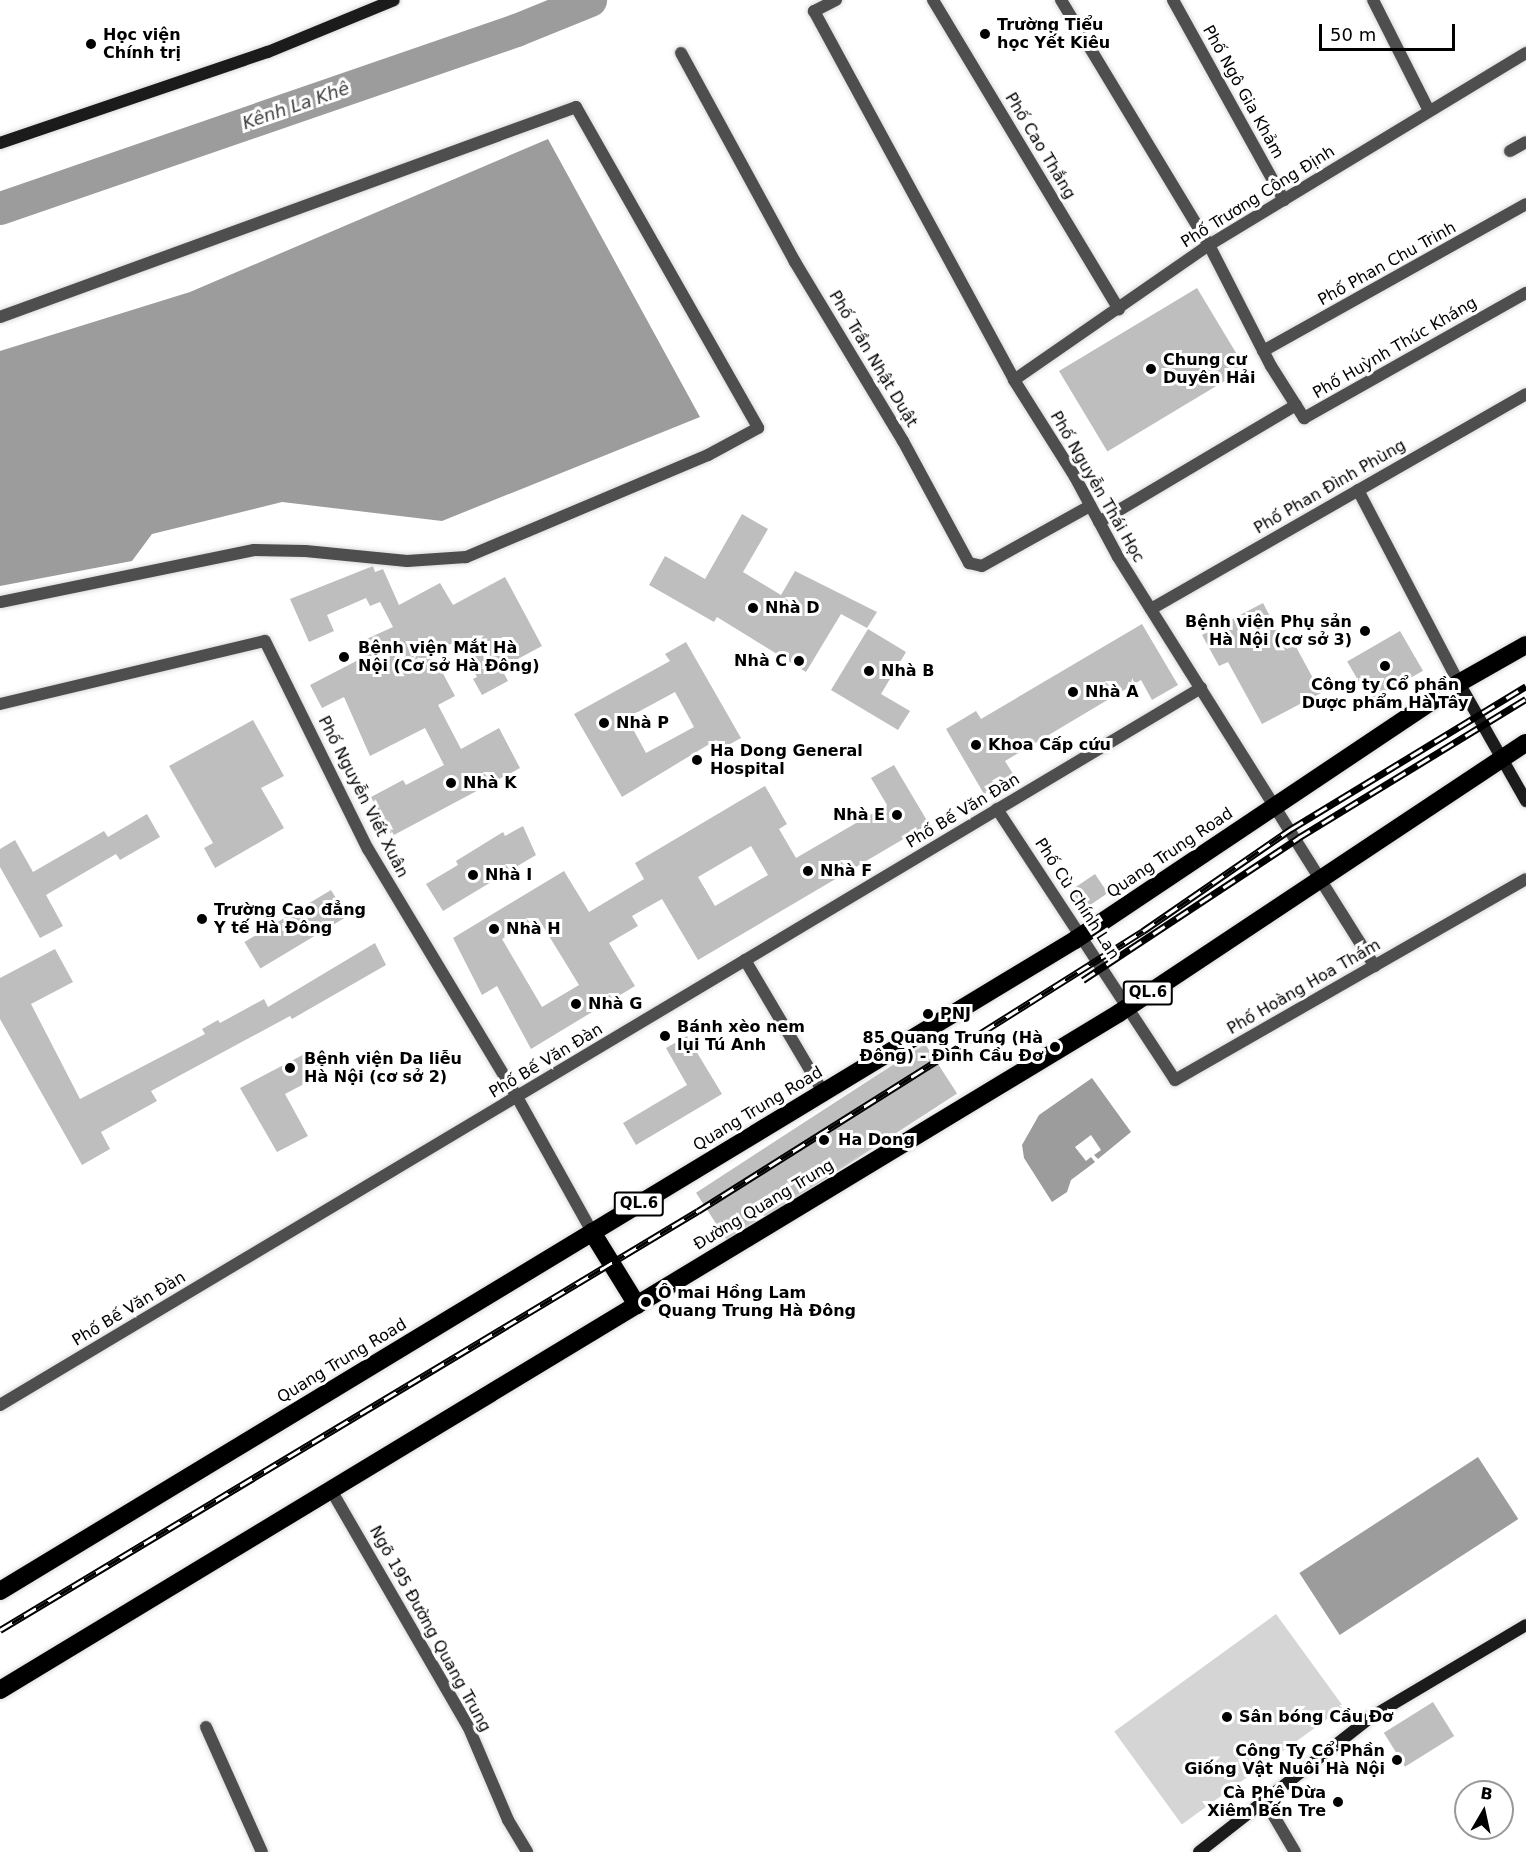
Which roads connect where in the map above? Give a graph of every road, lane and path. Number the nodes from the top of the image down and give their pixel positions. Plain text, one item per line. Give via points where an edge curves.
1 (394, 0) edge
2 (836, 0) edge
3 (933, 0) edge
4 (1061, 0) edge
5 (1173, 0) edge
6 (1373, 0) edge
7 (681, 52) dead end
8 (1526, 53) edge
9 (1429, 111) junction
10 (1526, 142) edge
11 (0, 143) edge
12 (1510, 151) dead end
13 (1284, 200) junction
14 (1526, 204) edge
15 (1209, 245) junction
16 (1526, 293) edge
17 (1119, 309) junction
18 (0, 317) edge
19 (1263, 351) junction
20 (1014, 380) junction
21 (1526, 394) edge
22 (1296, 405) junction
23 (1358, 490) junction
24 (1090, 506) junction
25 (1099, 522) junction
26 (0, 602) edge
27 (1151, 609) junction
28 (1526, 645) edge
29 (1460, 682) junction
30 (1201, 688) junction
31 (0, 704) edge
32 (1526, 743) edge
33 (1502, 757) junction
34 (1526, 801) edge
35 (1273, 807) junction
36 (998, 809) junction
37 (1320, 878) junction
38 (1526, 879) edge
39 (1083, 935) junction
40 (745, 960) junction
41 (1375, 966) junction
42 (1127, 1007) junction
43 (823, 1092) junction
44 (517, 1097) junction
45 (592, 1233) junction
46 (637, 1305) junction
47 (0, 1405) edge
48 (331, 1490) junction
49 (0, 1591) edge
50 (1526, 1625) edge
51 (0, 1690) edge
52 (206, 1727) dead end
53 (1265, 1801) junction
54 (262, 1852) edge
55 (527, 1852) edge
56 (1199, 1852) edge
57 (1295, 1852) edge

1 - 11 street via 268,52
2 - 20 street, Phố Nguyễn Thái Học via 814,11
3 - 17 street, Phố Cao Thắng
4 - 15 street
5 - 13 street, Phố Ngô Gia Khảm
6 - 9 street
7 - 24 street, Phố Trần Nhật Duật via 795,262 903,441 969,564 982,566
8 - 9 street, Phố Trương Công Định
9 - 13 street, Phố Trương Công Định
10 - 12 street
13 - 15 street, Phố Trương Công Định
14 - 19 street, Phố Phan Chu Trinh
15 - 17 street, Phố Trương Công Định
15 - 19 street
16 - 22 street, Phố Huỳnh Thúc Kháng via 1305,418
17 - 20 street, Phố Trương Công Định
18 - 26 street via 576,106 758,428 708,455 466,557 407,561 305,550 254,550
19 - 22 street
20 - 24 street, Phố Nguyễn Thái Học
21 - 23 street, Phố Phan Đình Phùng
22 - 25 street, Phố Huỳnh Thúc Kháng
23 - 27 street, Phố Phan Đình Phùng
23 - 29 street
24 - 25 street, Phố Nguyễn Thái Học
25 - 27 street, Phố Nguyễn Thái Học
27 - 30 street, Phố Nguyễn Thái Học
28 - 29 highway, Quang Trung Road / QL.6
29 - 33 street
29 - 35 highway, Quang Trung Road / QL.6
30 - 35 street, Phố Nguyễn Thái Học
30 - 36 street, Phố Bế Văn Đàn
31 - 44 street, Phố Nguyễn Viết Xuân via 265,641 368,849
32 - 33 highway, QL.6
33 - 34 street
33 - 37 highway, QL.6
35 - 37 street, Phố Nguyễn Thái Học
35 - 39 highway, Quang Trung Road / QL.6
36 - 39 street, Phố Cù Chính Lan
36 - 40 street, Phố Bế Văn Đàn
37 - 41 street, Phố Nguyễn Thái Học
37 - 42 highway, QL.6
38 - 41 street, Phố Hoàng Hoa Thám
39 - 42 street, Phố Cù Chính Lan
39 - 43 highway, Quang Trung Road / QL.6
40 - 43 street
40 - 44 street, Phố Bế Văn Đàn
41 - 42 street, Phố Hoàng Hoa Thám via 1175,1080
42 - 46 highway, Đường Quang Trung / QL.6
43 - 45 highway, Quang Trung Road / QL.6
44 - 45 street, Phố Nguyễn Viết Xuân
44 - 47 street, Phố Bế Văn Đàn
45 - 46 highway
45 - 49 highway, Quang Trung Road / QL.6
46 - 48 highway
48 - 51 highway
48 - 55 street, Ngõ 195 Đường Quang Trung via 468,1726 508,1820
50 - 53 street via 1371,1717
52 - 54 street
53 - 56 street
53 - 57 street

